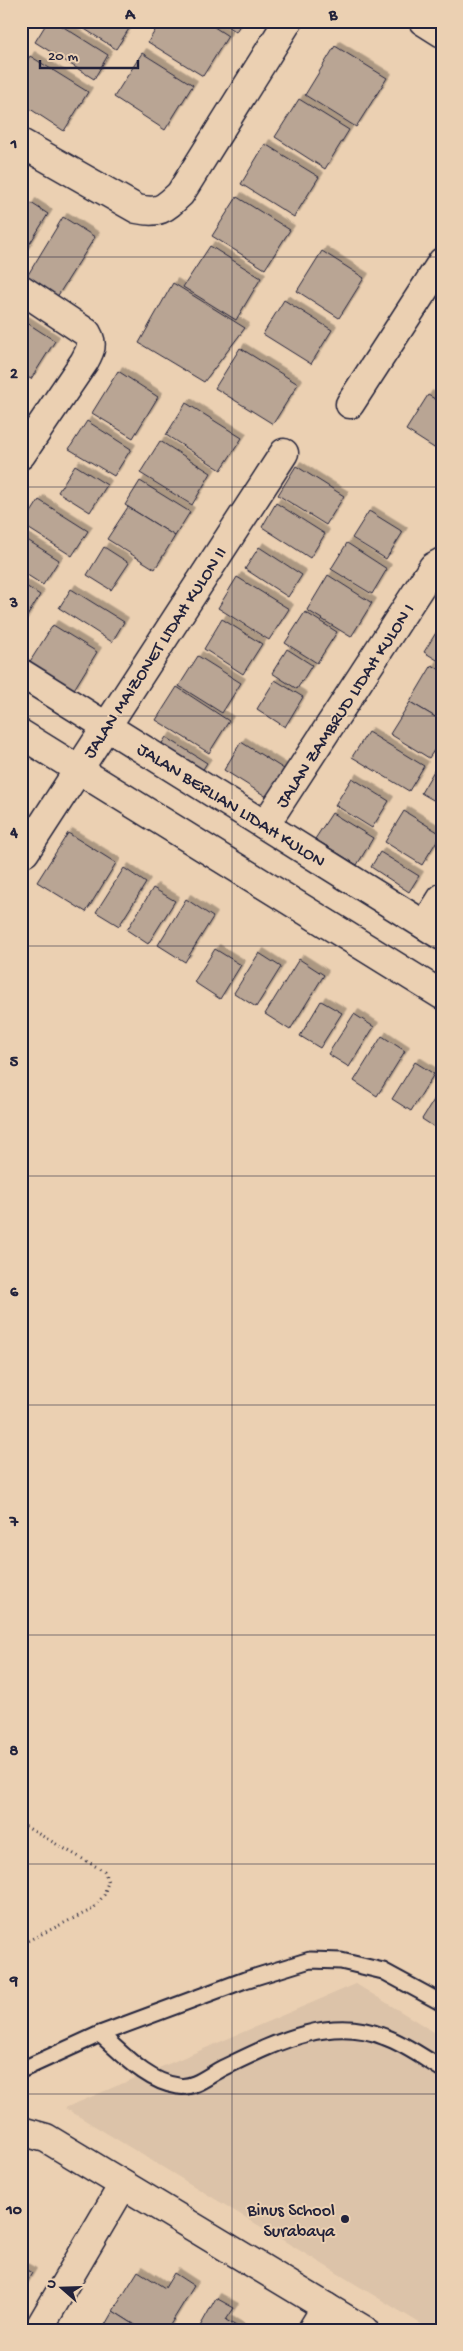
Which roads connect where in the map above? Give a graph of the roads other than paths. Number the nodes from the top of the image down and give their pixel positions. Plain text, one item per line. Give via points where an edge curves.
1 (288, 21) edge
2 (422, 21) edge
3 (442, 33) edge
4 (21, 143) edge
5 (442, 262) edge
6 (21, 289) edge
7 (350, 404) dead end
8 (284, 453) dead end
9 (21, 455) edge
10 (442, 562) edge
11 (21, 673) edge
12 (106, 726) junction
13 (21, 734) edge
14 (78, 769) junction
15 (265, 825) junction
16 (25, 852) dead end
17 (442, 898) edge
18 (433, 930) edge
19 (442, 995) edge
20 (442, 2004) edge
21 (100, 2034) junction
22 (442, 2069) edge
23 (21, 2070) edge
24 (21, 2131) edge
25 (123, 2185) junction
26 (326, 2307) junction
27 (38, 2330) edge
28 (312, 2330) edge
29 (364, 2330) edge

1 - 4 street via 180,194 162,209 152,212 137,209
2 - 3 street
5 - 7 street
6 - 9 street via 87,333 92,341 84,362
8 - 12 street, JALAN MAIZONET LIDAH KULON II
10 - 15 street, JALAN ZAMBRUD LIDAH KULON I via 433,567
11 - 12 street, JALAN BERLIAN LIDAH KULON
12 - 14 street, JALAN MAIZONET LIDAH KULON II
12 - 15 street, JALAN BERLIAN LIDAH KULON
13 - 14 street
14 - 16 street, JALAN MAIZONET LIDAH KULON II
14 - 19 street
15 - 18 street, JALAN BERLIAN LIDAH KULON
17 - 18 street
20 - 21 lane via 383,1971 341,1961 310,1960 245,1980
21 - 22 lane via 140,2069 164,2084 180,2087 193,2085 212,2073 297,2035 346,2028 385,2036
21 - 23 lane
24 - 25 street via 46,2138
25 - 26 street
25 - 27 street
26 - 28 street
26 - 29 street

